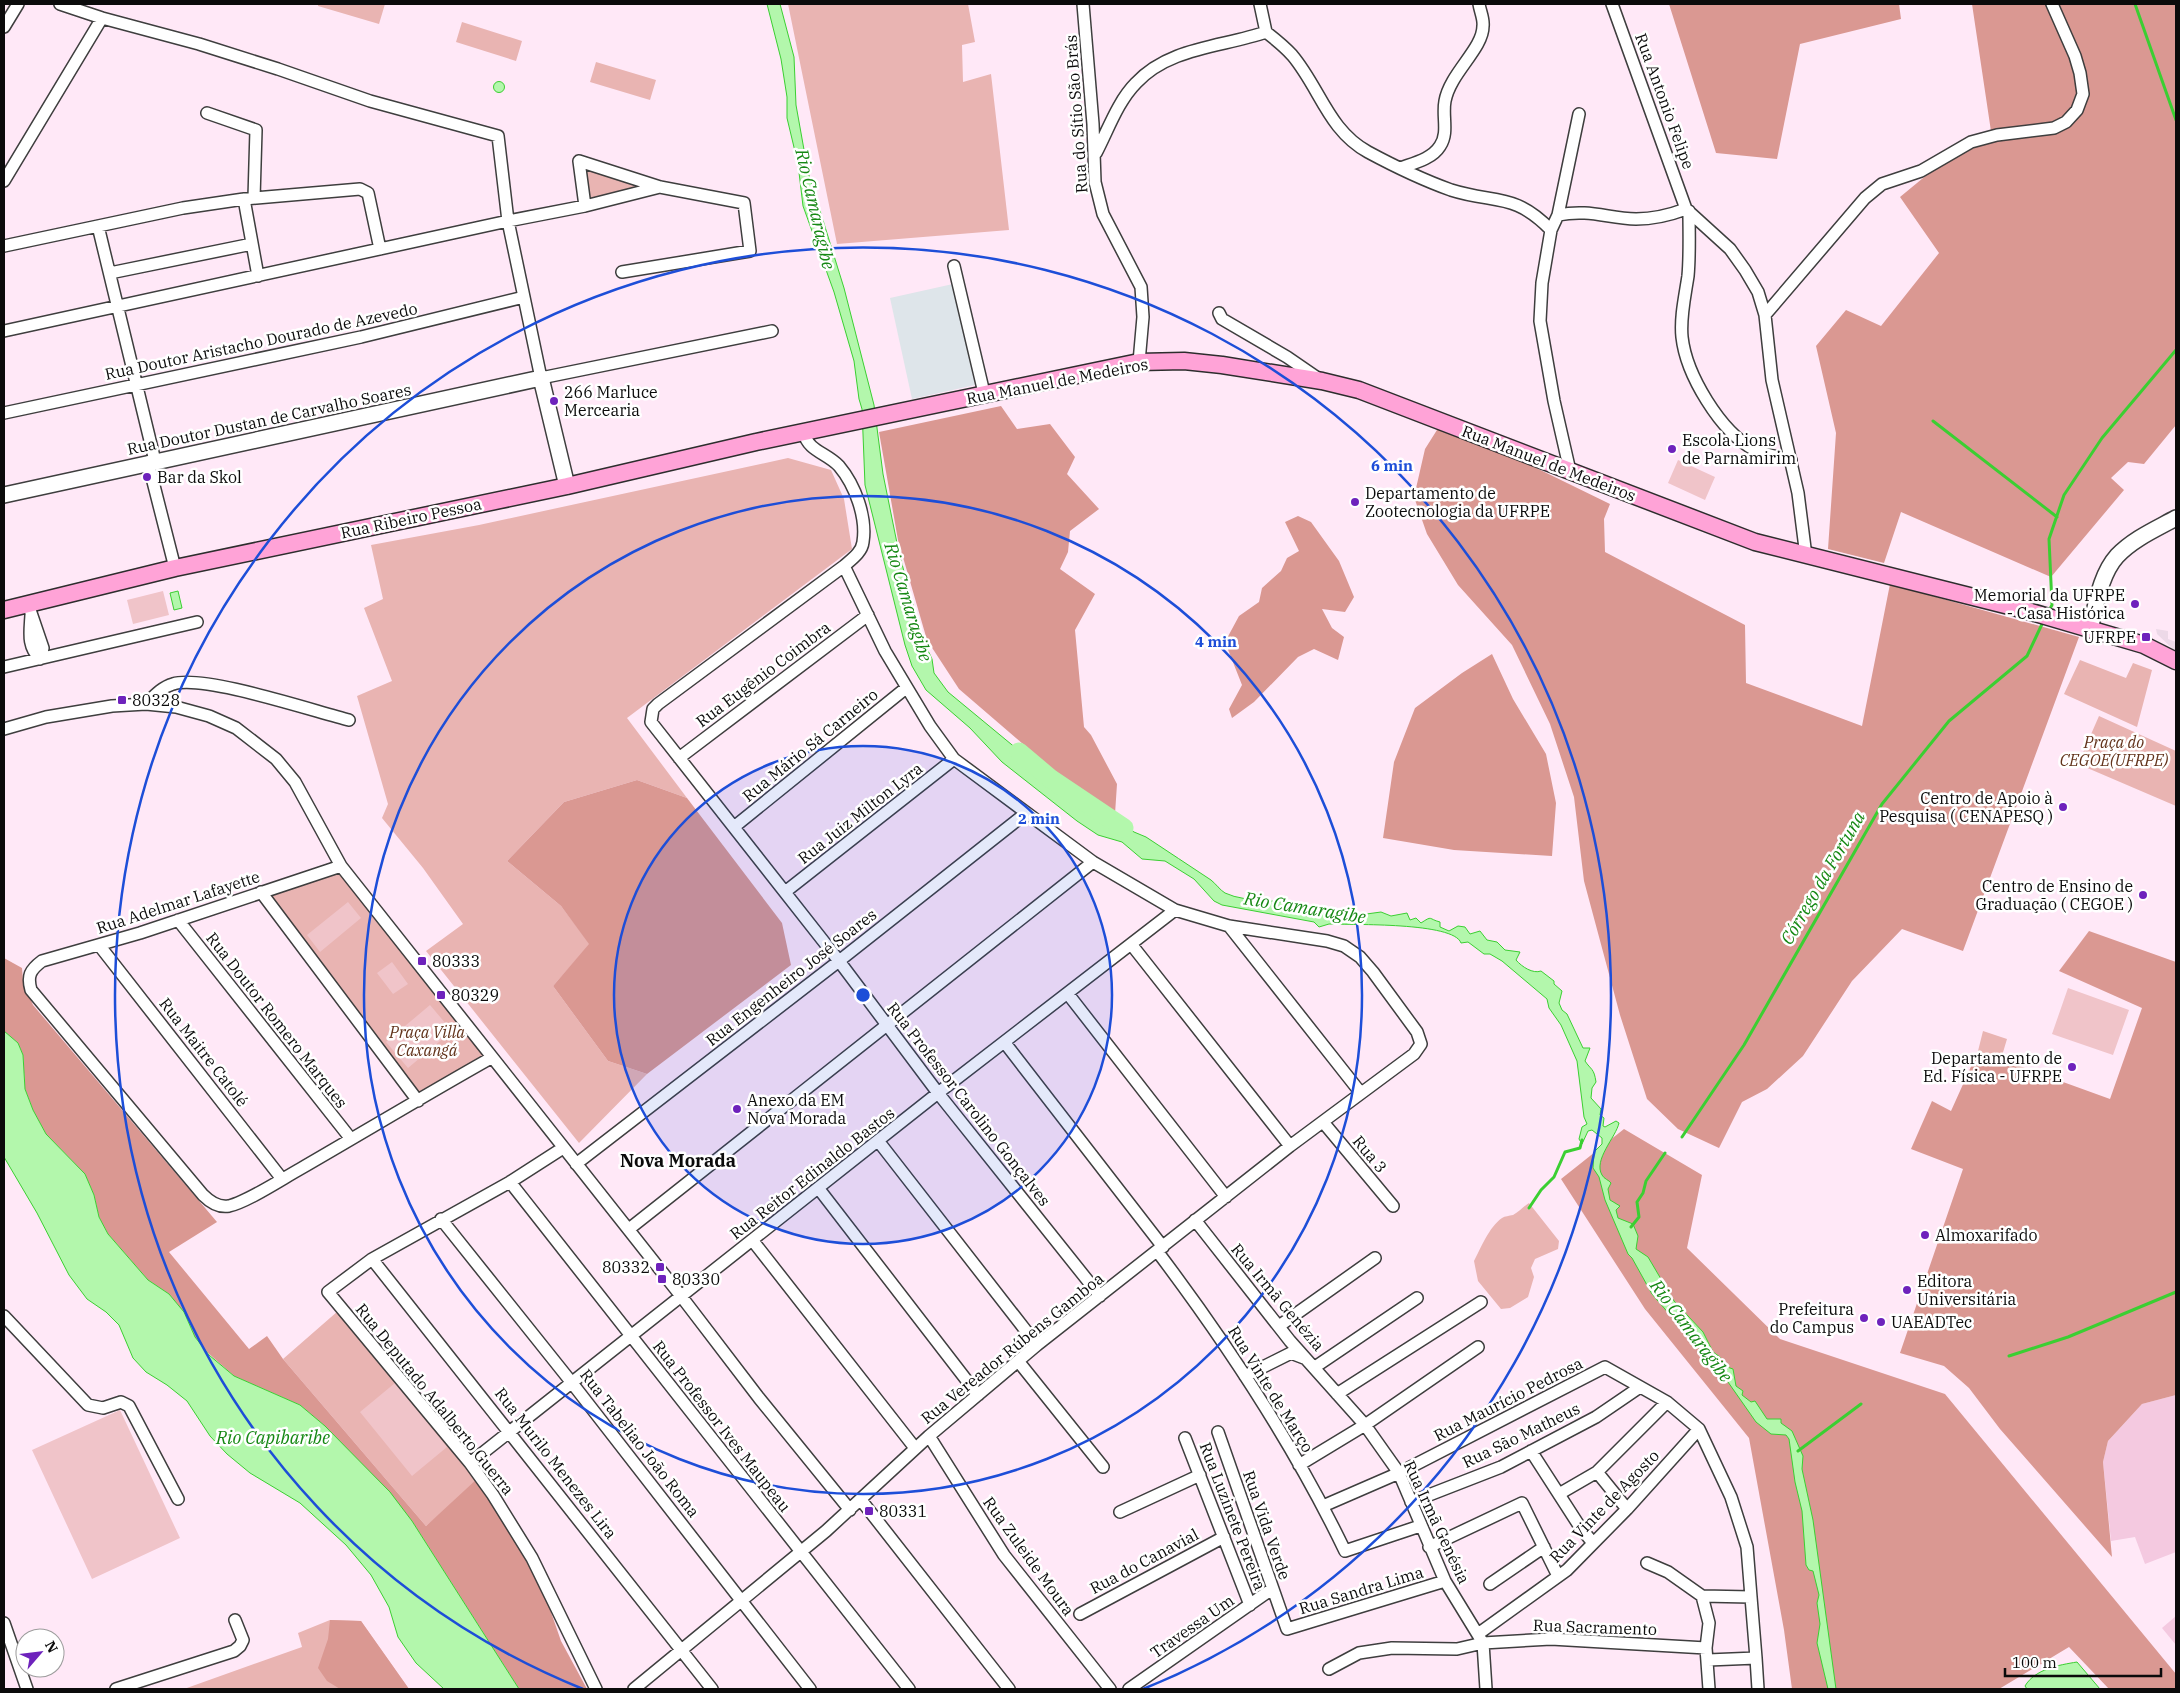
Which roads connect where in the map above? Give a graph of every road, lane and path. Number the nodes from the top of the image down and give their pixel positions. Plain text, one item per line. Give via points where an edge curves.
1 (18, 4) edge
2 (60, 4) edge
3 (1083, 4) edge
4 (1260, 4) edge
5 (1479, 4) edge
6 (1612, 4) edge
7 (2052, 4) edge
8 (102, 18) junction
9 (4, 28) edge
10 (1266, 32) junction
11 (207, 113) dead end
12 (1579, 114) dead end
13 (1095, 154) junction
14 (1400, 168) junction
15 (4, 181) edge
16 (660, 187) junction
17 (249, 199) junction
18 (585, 206) junction
19 (1688, 210) junction
20 (1558, 215) junction
21 (508, 220) junction
22 (98, 226) junction
23 (1551, 230) junction
24 (252, 244) junction
25 (4, 246) edge
26 (380, 249) junction
27 (954, 266) dead end
28 (110, 272) junction
29 (622, 272) dead end
30 (258, 276) junction
31 (524, 296) junction
32 (118, 306) junction
33 (1219, 313) dead end
34 (1765, 315) junction
35 (4, 331) edge
36 (772, 331) dead end
37 (1139, 362) junction
38 (541, 378) junction
39 (1322, 381) junction
40 (138, 385) junction
41 (984, 393) junction
42 (4, 413) edge
43 (812, 431) junction
44 (1792, 460) junction
45 (152, 461) junction
46 (1570, 471) junction
47 (567, 486) junction
48 (4, 495) edge
49 (2176, 518) edge
50 (1806, 556) junction
51 (844, 566) junction
52 (175, 568) junction
53 (4, 610) edge
54 (30, 610) junction
55 (868, 615) junction
56 (196, 622) dead end
57 (2090, 629) junction
58 (40, 658) junction
59 (2176, 661) edge
60 (4, 667) edge
61 (906, 688) junction
62 (146, 704) junction
63 (349, 720) dead end
64 (4, 729) edge
65 (679, 758) junction
66 (954, 759) junction
67 (1025, 814) junction
68 (734, 827) junction
69 (1093, 862) junction
70 (341, 866) junction
71 (262, 892) junction
72 (785, 892) junction
73 (1175, 910) junction
74 (178, 920) junction
75 (1228, 926) junction
76 (1131, 944) junction
77 (99, 945) junction
78 (839, 961) junction
79 (1068, 994) junction
80 (887, 1026) junction
81 (1006, 1042) junction
82 (491, 1058) junction
83 (1360, 1092) junction
84 (938, 1093) junction
85 (418, 1100) junction
86 (1323, 1122) junction
87 (351, 1140) junction
88 (879, 1142) junction
89 (1290, 1146) junction
90 (563, 1148) junction
91 (576, 1164) junction
92 (282, 1179) junction
93 (510, 1182) junction
94 (819, 1189) junction
95 (1226, 1197) junction
96 (1393, 1206) dead end
97 (441, 1219) junction
98 (1195, 1220) junction
99 (629, 1229) junction
100 (753, 1241) junction
101 (1160, 1249) junction
102 (1375, 1258) dead end
103 (372, 1259) junction
104 (682, 1296) junction
105 (1100, 1296) junction
106 (1417, 1298) dead end
107 (1481, 1302) dead end
108 (4, 1316) edge
109 (1279, 1326) junction
110 (630, 1336) junction
111 (1037, 1345) junction
112 (1478, 1347) dead end
113 (1018, 1361) junction
114 (1315, 1367) junction
115 (1245, 1376) junction
116 (572, 1382) junction
117 (1640, 1387) junction
118 (1337, 1394) junction
119 (978, 1396) junction
120 (1666, 1402) junction
121 (1365, 1424) junction
122 (1699, 1429) junction
123 (510, 1431) junction
124 (1218, 1432) dead end
125 (929, 1436) junction
126 (1185, 1438) dead end
127 (916, 1448) junction
128 (1531, 1451) junction
129 (470, 1463) junction
130 (1299, 1465) junction
131 (1102, 1467) dead end
132 (1598, 1472) junction
133 (1399, 1473) junction
134 (1200, 1475) junction
135 (1559, 1494) junction
136 (178, 1499) dead end
137 (861, 1500) junction
138 (1411, 1502) junction
139 (1323, 1506) junction
140 (1627, 1509) junction
141 (850, 1510) junction
142 (1120, 1512) dead end
143 (1420, 1526) junction
144 (1224, 1537) junction
145 (1593, 1543) junction
146 (1429, 1548) junction
147 (1544, 1548) junction
148 (801, 1552) junction
149 (1646, 1563) dead end
150 (1558, 1576) junction
151 (1445, 1581) junction
152 (1490, 1584) dead end
153 (1272, 1589) junction
154 (1702, 1596) junction
155 (1751, 1597) junction
156 (741, 1600) junction
157 (1250, 1605) junction
158 (1080, 1614) dead end
159 (235, 1620) dead end
160 (4, 1623) edge
161 (1287, 1629) joint
162 (1480, 1639) junction
163 (1706, 1648) junction
164 (682, 1650) junction
165 (1756, 1658) junction
166 (1708, 1660) junction
167 (1329, 1669) dead end
168 (1143, 1685) edge
169 (27, 1689) edge
170 (116, 1689) edge
171 (596, 1689) edge
172 (634, 1689) edge
173 (712, 1689) edge
174 (810, 1689) edge
175 (909, 1689) edge
176 (1009, 1689) edge
177 (1110, 1689) edge
178 (1129, 1689) edge
179 (1486, 1689) edge
180 (1709, 1689) edge
181 (1758, 1689) edge

1 - 9 street
2 - 8 street
3 - 13 street, Rua do Sítio São Brás
4 - 10 street
5 - 14 street via 1484,26 1481,37 1449,88 1441,146 1435,153
6 - 19 street, Rua Antonio Felipe
7 - 34 street via 2075,56 2083,94 2077,110 2066,122 2054,128 1997,135 1971,142 1921,171 1882,184 1865,198
8 - 15 street
8 - 21 street via 199,44 370,100 498,136
10 - 13 street via 1192,51 1150,69 1126,97
10 - 14 street via 1292,55 1335,125 1350,140
11 - 17 street via 256,130
12 - 20 street
13 - 37 street, Rua do Sítio São Brás via 1095,182 1103,214 1141,287 1143,317
14 - 23 street via 1453,190 1511,201 1529,210
16 - 18 street
16 - 18 street via 579,161
16 - 29 street via 744,203 750,251
17 - 22 street via 183,208
17 - 24 street
17 - 26 street via 365,190
18 - 21 street
19 - 20 street via 1635,219 1592,212
19 - 34 street via 1730,249 1758,292
19 - 44 street via 1689,252 1682,336 1688,366 1725,425 1740,440 1755,450
20 - 23 street
21 - 26 street
21 - 31 street
22 - 25 street
22 - 28 street
23 - 46 street via 1542,283 1540,321
24 - 28 street
24 - 30 street
26 - 30 street
27 - 41 street
28 - 32 street
30 - 32 street
31 - 38 street
31 - 40 street, Rua Doutor Aristacho Dourado de Azevedo
32 - 35 street
32 - 40 street
33 - 39 street via 1222,319 1287,356
34 - 44 street via 1772,380
36 - 38 street
37 - 39 main road, Rua Manuel de Medeiros via 1208,364
37 - 41 main road, Rua Manuel de Medeiros
38 - 45 street, Rua Doutor Dustan de Carvalho Soares
38 - 47 street
39 - 46 main road, Rua Manuel de Medeiros via 1382,398
40 - 42 street, Rua Doutor Aristacho Dourado de Azevedo
40 - 45 street
41 - 43 main road, Rua Manuel de Medeiros
43 - 47 main road, Rua Ribeiro Pessoa
43 - 51 street via 806,442 838,465 850,482 862,520 863,543
44 - 50 street
45 - 48 street, Rua Doutor Dustan de Carvalho Soares
45 - 52 street
46 - 50 main road, Rua Manuel de Medeiros via 1712,527
47 - 52 main road, Rua Ribeiro Pessoa
49 - 57 street via 2134,542 2117,557 2103,583
50 - 57 main road, Rua Manuel de Medeiros via 1904,578
51 - 55 street
51 - 65 street, Rua Professor Carolino Gonçalves via 653,709 651,716 656,730
52 - 54 main road, Rua Ribeiro Pessoa
53 - 54 main road, Rua Ribeiro Pessoa
54 - 58 street via 44,648
55 - 61 street
55 - 65 street, Rua Eugênio Coimbra
56 - 58 street
57 - 59 main road, Rua Manuel de Medeiros via 2156,650
58 - 60 street
61 - 66 street
61 - 68 street, Rua Mário Sá Carneiro
62 - 63 street via 163,688 199,682
62 - 64 street via 82,710
62 - 70 street via 176,707 209,716 236,728 258,744 295,782
65 - 68 street, Rua Professor Carolino Gonçalves
66 - 67 street
66 - 72 street, Rua Juiz Milton Lyra
67 - 69 street
67 - 78 street, Rua Engenheiro José Soares
68 - 72 street, Rua Professor Carolino Gonçalves
69 - 73 street
69 - 80 street
70 - 71 street, Rua Adelmar Lafayette
70 - 82 street
71 - 74 street, Rua Adelmar Lafayette
71 - 85 street
72 - 78 street, Rua Professor Carolino Gonçalves
73 - 75 street
73 - 76 street, Rua Reitor Edinaldo Bastos
74 - 77 street, Rua Adelmar Lafayette
74 - 87 street, Rua Doutor Romero Marques
75 - 83 street
75 - 83 street, Rua Vereador Rúbens Gamboa via 1344,946 1360,957 1372,972 1418,1032 1421,1044 1414,1054
76 - 79 street, Rua Reitor Edinaldo Bastos
76 - 89 street
77 - 92 street, Rua Maitre Catolé
77 - 92 street, Rua Adelmar Lafayette via 42,962 33,968 29,974 31,990 38,1000 210,1202 228,1206
78 - 80 street, Rua Professor Carolino Gonçalves
78 - 91 street, Rua Engenheiro José Soares
79 - 81 street, Rua Reitor Edinaldo Bastos
79 - 95 street
80 - 84 street, Rua Professor Carolino Gonçalves
80 - 99 street
81 - 84 street, Rua Reitor Edinaldo Bastos
81 - 101 street, Rua Vinte de Março
82 - 85 street
82 - 90 street
83 - 86 street, Rua Vereador Rúbens Gamboa
84 - 88 street, Rua Reitor Edinaldo Bastos
84 - 105 street, Rua Professor Carolino Gonçalves
85 - 87 street
86 - 89 street, Rua Vereador Rúbens Gamboa
86 - 96 street, Rua 3
87 - 92 street
88 - 94 street, Rua Reitor Edinaldo Bastos
88 - 111 street
89 - 95 street, Rua Vereador Rúbens Gamboa
90 - 91 street
90 - 93 street
91 - 99 street
93 - 97 street
93 - 110 street, Rua Professor Ives Maupeau
94 - 100 street, Rua Reitor Edinaldo Bastos
94 - 119 street
95 - 98 street, Rua Vereador Rúbens Gamboa
97 - 103 street
97 - 116 street, Rua Tabeliao João Roma
98 - 101 street, Rua Vereador Rúbens Gamboa
98 - 109 street, Rua Irmã Genézia
99 - 104 street
100 - 104 street, Rua Reitor Edinaldo Bastos
100 - 127 street
101 - 105 street, Rua Vereador Rúbens Gamboa
101 - 115 street, Rua Vinte de Março
102 - 109 street
103 - 123 street, Rua Murilo Menezes Lira
103 - 129 street, Rua Deputado Adalberto Guerra via 328,1292
104 - 110 street, Rua Reitor Edinaldo Bastos
104 - 141 street
105 - 111 street, Rua Vereador Rúbens Gamboa
106 - 114 street
107 - 118 street
108 - 136 street via 88,1405 102,1408 120,1402 129,1406
109 - 114 street, Rua Irmã Genézia
110 - 116 street, Rua Reitor Edinaldo Bastos
110 - 148 street, Rua Professor Ives Maupeau
111 - 113 street, Rua Vereador Rúbens Gamboa
112 - 121 street
113 - 119 street, Rua Vereador Rúbens Gamboa
113 - 131 street
114 - 115 street via 1298,1354 1291,1353
114 - 118 street, Rua Irmã Genézia
115 - 130 street, Rua Vinte de Março
116 - 123 street, Rua Reitor Edinaldo Bastos
116 - 156 street, Rua Tabeliao João Roma
117 - 120 street, Rua Maurício Pedrosa
117 - 128 street, Rua São Matheus via 1596,1417
117 - 133 street, Rua Maurício Pedrosa via 1606,1368
118 - 121 street, Rua Irmã Genésia
119 - 125 street, Rua Vereador Rúbens Gamboa
120 - 122 street, Rua Maurício Pedrosa
120 - 132 street
121 - 130 street
121 - 133 street, Rua Irmã Genésia
122 - 140 street, Rua Vinte de Agosto
122 - 155 street via 1731,1497 1747,1547
123 - 129 street, Rua Reitor Edinaldo Bastos
123 - 164 street, Rua Murilo Menezes Lira
124 - 153 street, Rua Vida Verde
125 - 127 street, Rua Vereador Rúbens Gamboa
125 - 177 street, Rua Zuleide Moura via 1004,1555
126 - 134 street, Rua Luzinete Pereira
127 - 137 street, Rua Vereador Rúbens Gamboa
128 - 135 street
128 - 138 street, Rua São Matheus
129 - 171 street, Rua Deputado Adalberto Guerra via 532,1558
130 - 139 street, Rua Vinte de Março
132 - 135 street
132 - 140 street
133 - 138 street, Rua Irmã Genésia
133 - 139 street, Rua Maurício Pedrosa
134 - 142 street
134 - 144 street, Rua Luzinete Pereira
135 - 145 street
137 - 141 street, Rua Vereador Rúbens Gamboa
137 - 176 street
138 - 143 street, Rua Irmã Genésia
139 - 143 street, Rua Vinte de Março via 1345,1551
140 - 145 street, Rua Vinte de Agosto
141 - 148 street, Rua Vereador Rúbens Gamboa
143 - 146 street, Rua Irmã Genésia
144 - 157 street, Rua Luzinete Pereira
144 - 158 street, Rua do Canavial
145 - 150 street, Rua Vinte de Agosto
146 - 147 street via 1522,1503
146 - 151 street, Rua Irmã Genésia
147 - 150 street
147 - 152 street
148 - 156 street, Rua Vereador Rúbens Gamboa
148 - 175 street, Rua Professor Ives Maupeau
149 - 154 street via 1668,1572
150 - 162 street, Rua Vinte de Agosto
151 - 161 street, Rua Sandra Lima
151 - 162 street, Rua Irmã Genésia
153 - 157 street, Travessa Um
153 - 161 street, Rua Vida Verde
154 - 155 street
154 - 163 street via 1709,1623
155 - 165 street
156 - 164 street, Rua Vereador Rúbens Gamboa
156 - 174 street, Rua Tabeliao João Roma
157 - 168 street, Travessa Um
159 - 170 street via 243,1640 234,1651
160 - 169 street
162 - 163 street, Rua Sacramento via 1551,1639
162 - 167 street via 1457,1649 1392,1648 1359,1653
162 - 179 street
163 - 166 street
164 - 172 street, Rua Vereador Rúbens Gamboa
164 - 173 street, Rua Murilo Menezes Lira
165 - 166 street
165 - 181 street
166 - 180 street
168 - 178 street, Travessa Um

